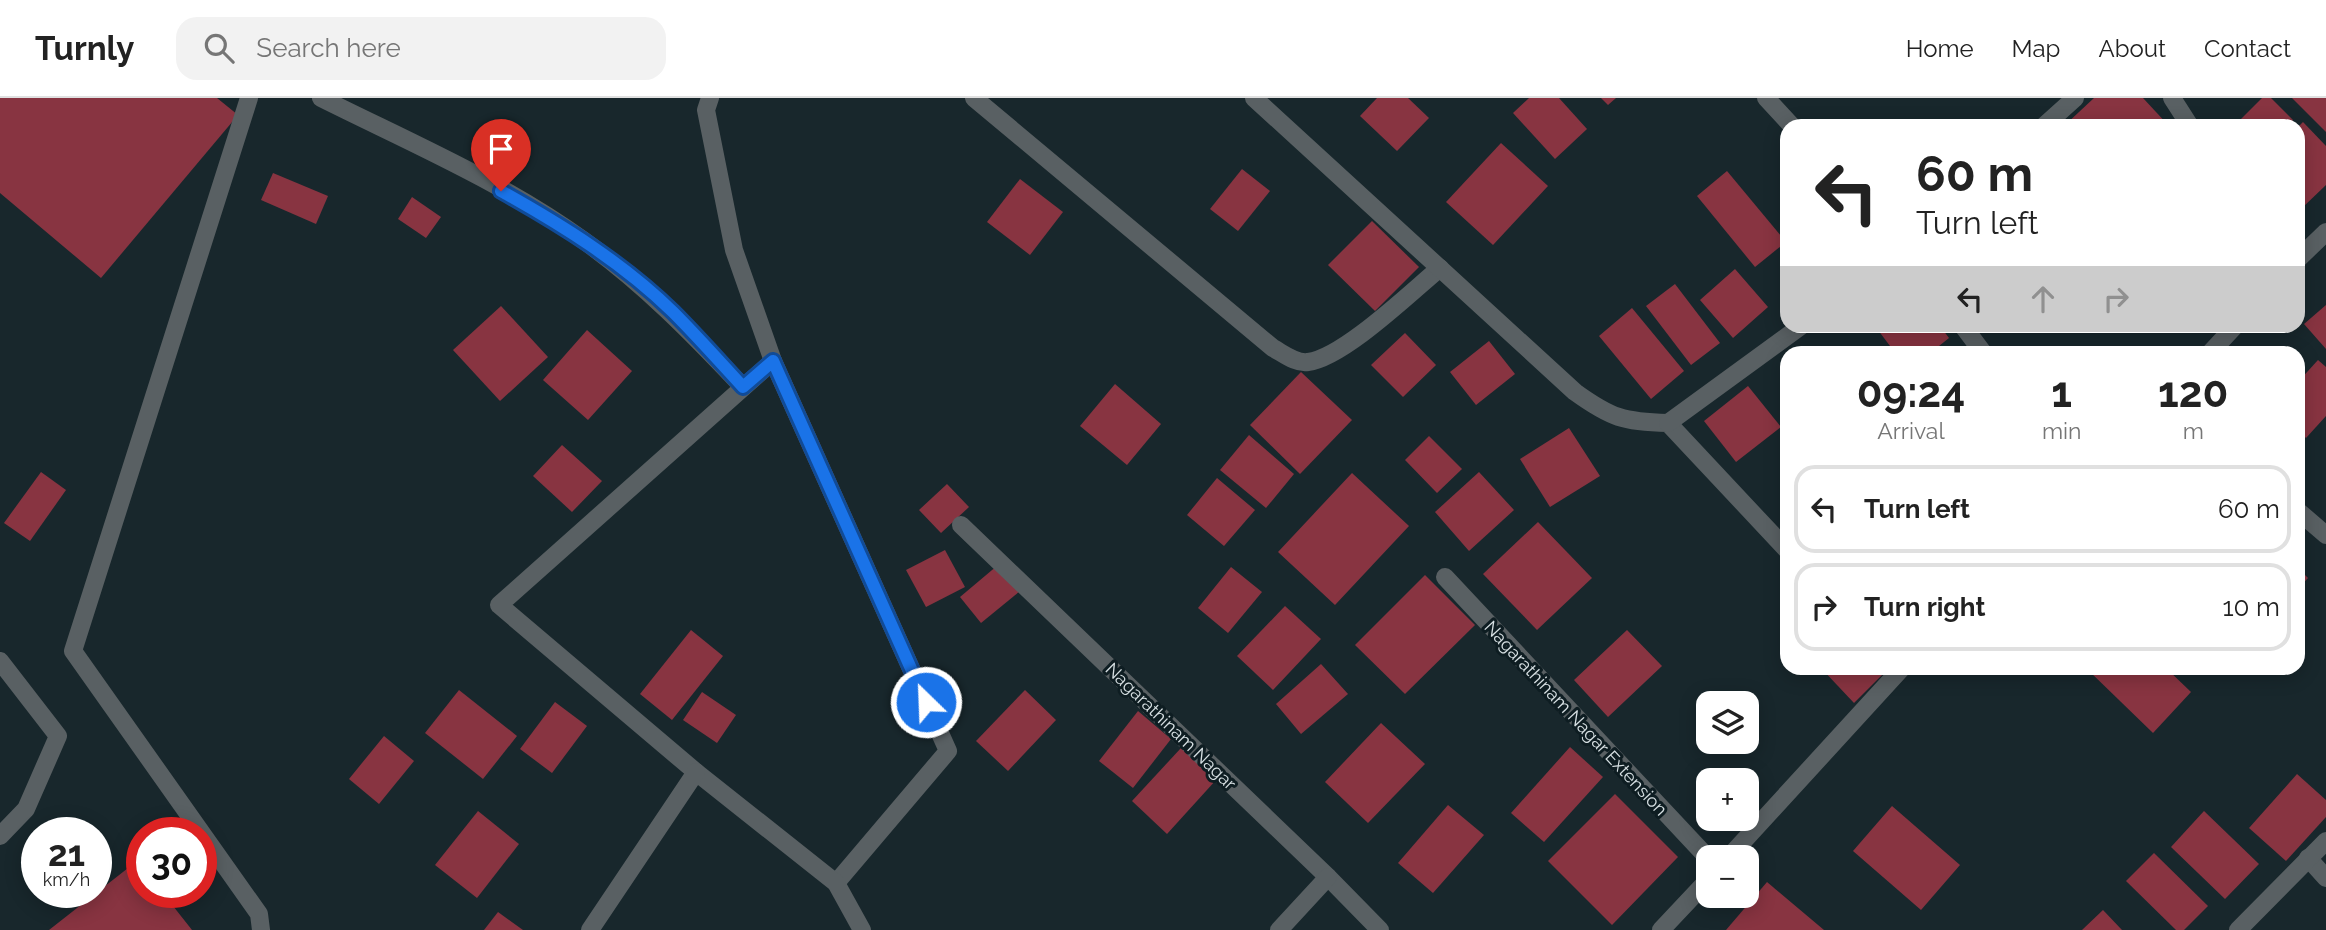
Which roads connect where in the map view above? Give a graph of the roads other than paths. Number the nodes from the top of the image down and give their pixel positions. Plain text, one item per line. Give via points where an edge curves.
1 (249, 98) edge
2 (321, 98) edge
3 (710, 98) edge
4 (974, 98) edge
5 (1254, 98) edge
6 (1766, 98) edge
7 (2075, 98) edge
8 (2172, 98) edge
9 (1786, 119) edge
10 (2052, 119) edge
11 (2186, 119) edge
12 (2326, 232) edge
13 (2305, 252) edge
14 (1440, 268) junction
15 (1791, 333) edge
16 (2228, 333) edge
17 (2216, 346) edge
18 (773, 361) junction
19 (743, 387) junction
20 (1668, 423) junction
21 (2305, 517) edge
22 (961, 525) dead end
23 (2326, 535) edge
24 (1780, 543) edge
25 (1445, 577) dead end
26 (0, 660) edge
27 (1895, 675) edge
28 (696, 772) junction
29 (0, 836) edge
30 (2326, 841) edge
31 (1696, 845) edge
32 (1740, 845) edge
33 (2308, 858) junction
34 (1328, 877) junction
35 (2326, 878) edge
36 (836, 883) junction
37 (1696, 893) edge
38 (857, 928) edge
39 (261, 930) edge
40 (590, 930) edge
41 (1279, 930) edge
42 (1380, 930) edge
43 (1661, 930) edge
44 (2238, 930) edge

1 - 39 street via 73,650 259,914
2 - 19 street via 453,164 581,238 671,311
3 - 18 street via 706,110 734,250
4 - 14 street via 1293,360 1306,363 1341,348
5 - 14 street
6 - 9 street
7 - 10 street
8 - 11 street
12 - 13 street
14 - 20 street via 1598,408 1627,422
15 - 20 street
16 - 17 street
18 - 19 street
18 - 36 street via 948,751
19 - 28 street via 499,605
20 - 24 street
21 - 23 street
22 - 34 street, Nagarathinam Nagar
25 - 31 street, Nagarathinam Nagar Extension
26 - 29 street via 58,736 26,809
27 - 32 street
28 - 36 street
28 - 40 street
30 - 33 street
33 - 35 street
33 - 44 street
34 - 41 street
34 - 42 street, Nagarathinam Nagar
36 - 38 street
37 - 43 street

